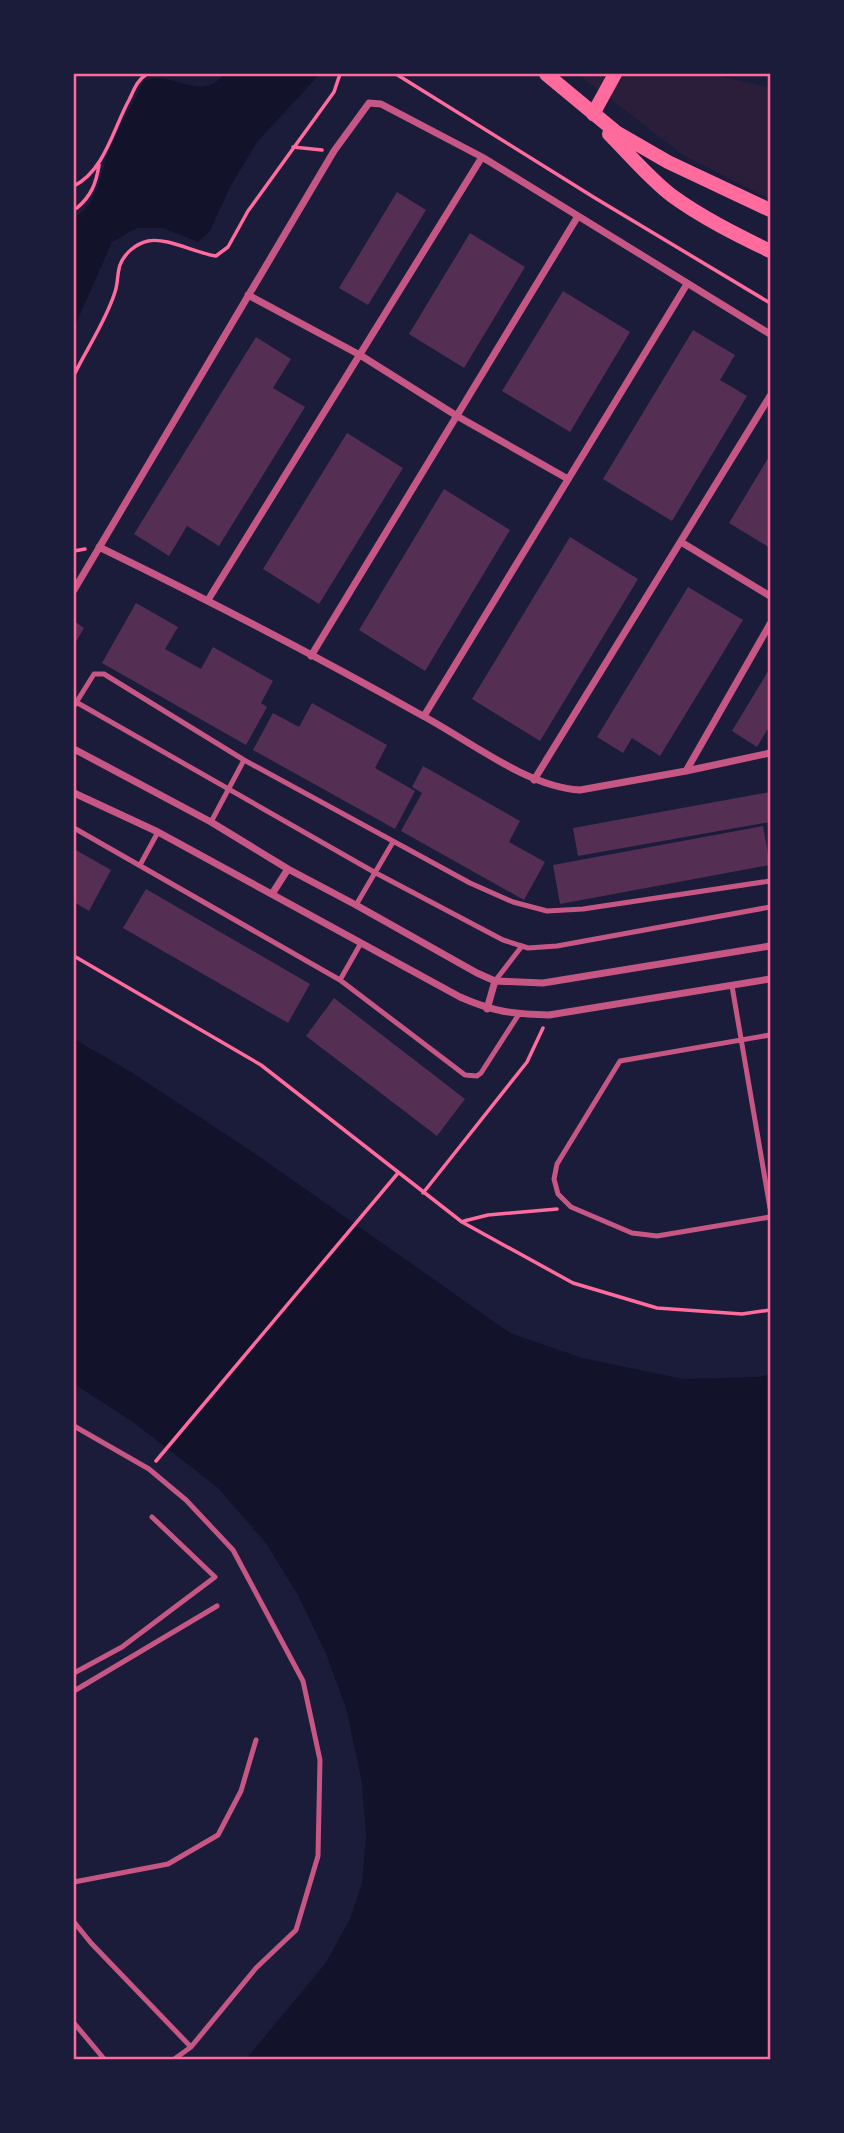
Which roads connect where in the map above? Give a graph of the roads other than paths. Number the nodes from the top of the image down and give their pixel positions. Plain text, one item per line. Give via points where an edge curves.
1 (546, 74) edge
2 (615, 74) edge
3 (576, 99) junction
4 (593, 114) junction
5 (482, 157) junction
6 (771, 210) edge
7 (578, 216) junction
8 (771, 251) edge
9 (687, 284) junction
10 (247, 295) junction
11 (771, 334) edge
12 (359, 355) junction
13 (771, 396) edge
14 (457, 416) junction
15 (568, 479) junction
16 (681, 542) junction
17 (99, 547) junction
18 (74, 590) edge
19 (771, 596) edge
20 (208, 600) junction
21 (771, 624) edge
22 (311, 656) junction
23 (75, 704) edge
24 (424, 716) junction
25 (74, 749) edge
26 (771, 753) edge
27 (244, 760) junction
28 (685, 771) junction
29 (534, 780) junction
30 (228, 789) junction
31 (74, 793) edge
32 (211, 822) junction
33 (74, 828) edge
34 (158, 832) junction
35 (393, 842) junction
36 (140, 865) junction
37 (288, 869) junction
38 (374, 872) junction
39 (771, 881) edge
40 (272, 894) junction
41 (356, 905) junction
42 (771, 907) edge
43 (361, 943) junction
44 (522, 946) junction
45 (771, 946) edge
46 (771, 979) edge
47 (340, 980) junction
48 (495, 981) junction
49 (732, 986) junction
50 (487, 1009) junction
51 (519, 1014) junction
52 (771, 1035) edge
53 (741, 1040) junction
54 (771, 1208) edge
55 (771, 1217) edge
56 (74, 1426) edge
57 (152, 1517) dead end
58 (217, 1606) dead end
59 (74, 1673) edge
60 (74, 1692) edge
61 (256, 1740) dead end
62 (74, 1882) edge
63 (74, 1922) edge
64 (74, 2023) edge
65 (191, 2047) junction
66 (106, 2060) edge
67 (173, 2060) edge

1 - 3 main road
2 - 4 main road
3 - 4 main road
3 - 8 main road via 672,195
4 - 6 main road via 668,162
5 - 7 street
5 - 10 street via 381,104 369,103 334,151
5 - 12 street
7 - 9 street
7 - 14 street
9 - 11 street
9 - 15 street
10 - 12 street
10 - 17 street
12 - 14 street
12 - 20 street
13 - 16 street
14 - 15 street
14 - 22 street
15 - 24 street
16 - 19 street
16 - 29 street
17 - 18 street
17 - 20 street
20 - 22 street
21 - 28 street
22 - 24 street
23 - 27 lane via 94,674 104,674
23 - 30 lane
24 - 29 street
25 - 32 street
26 - 28 street
27 - 30 lane
27 - 35 lane
28 - 29 street via 580,790
30 - 32 lane
30 - 38 lane
31 - 34 street
32 - 37 street
33 - 36 lane
34 - 36 lane
34 - 40 street
35 - 38 lane
35 - 39 lane via 481,888 547,911
36 - 47 lane
37 - 40 street
37 - 41 street
38 - 41 lane
38 - 44 lane
40 - 43 street
41 - 48 street
42 - 44 lane via 557,946
43 - 47 lane
43 - 50 street
44 - 48 lane
45 - 48 street via 543,983
46 - 49 street
47 - 51 lane via 472,1077 481,1073
48 - 50 street
49 - 51 street via 549,1015
49 - 53 lane
50 - 51 street
52 - 53 lane
53 - 54 lane
53 - 55 lane via 620,1061 557,1164 554,1179 558,1194 571,1207 632,1233 657,1236
56 - 65 lane via 149,1469 233,1550 303,1681 320,1760 318,1856 296,1930 256,1968
57 - 59 lane via 215,1577 122,1647
58 - 60 lane
61 - 62 lane via 241,1791 218,1835 168,1864
63 - 65 lane
64 - 66 lane
65 - 67 lane

